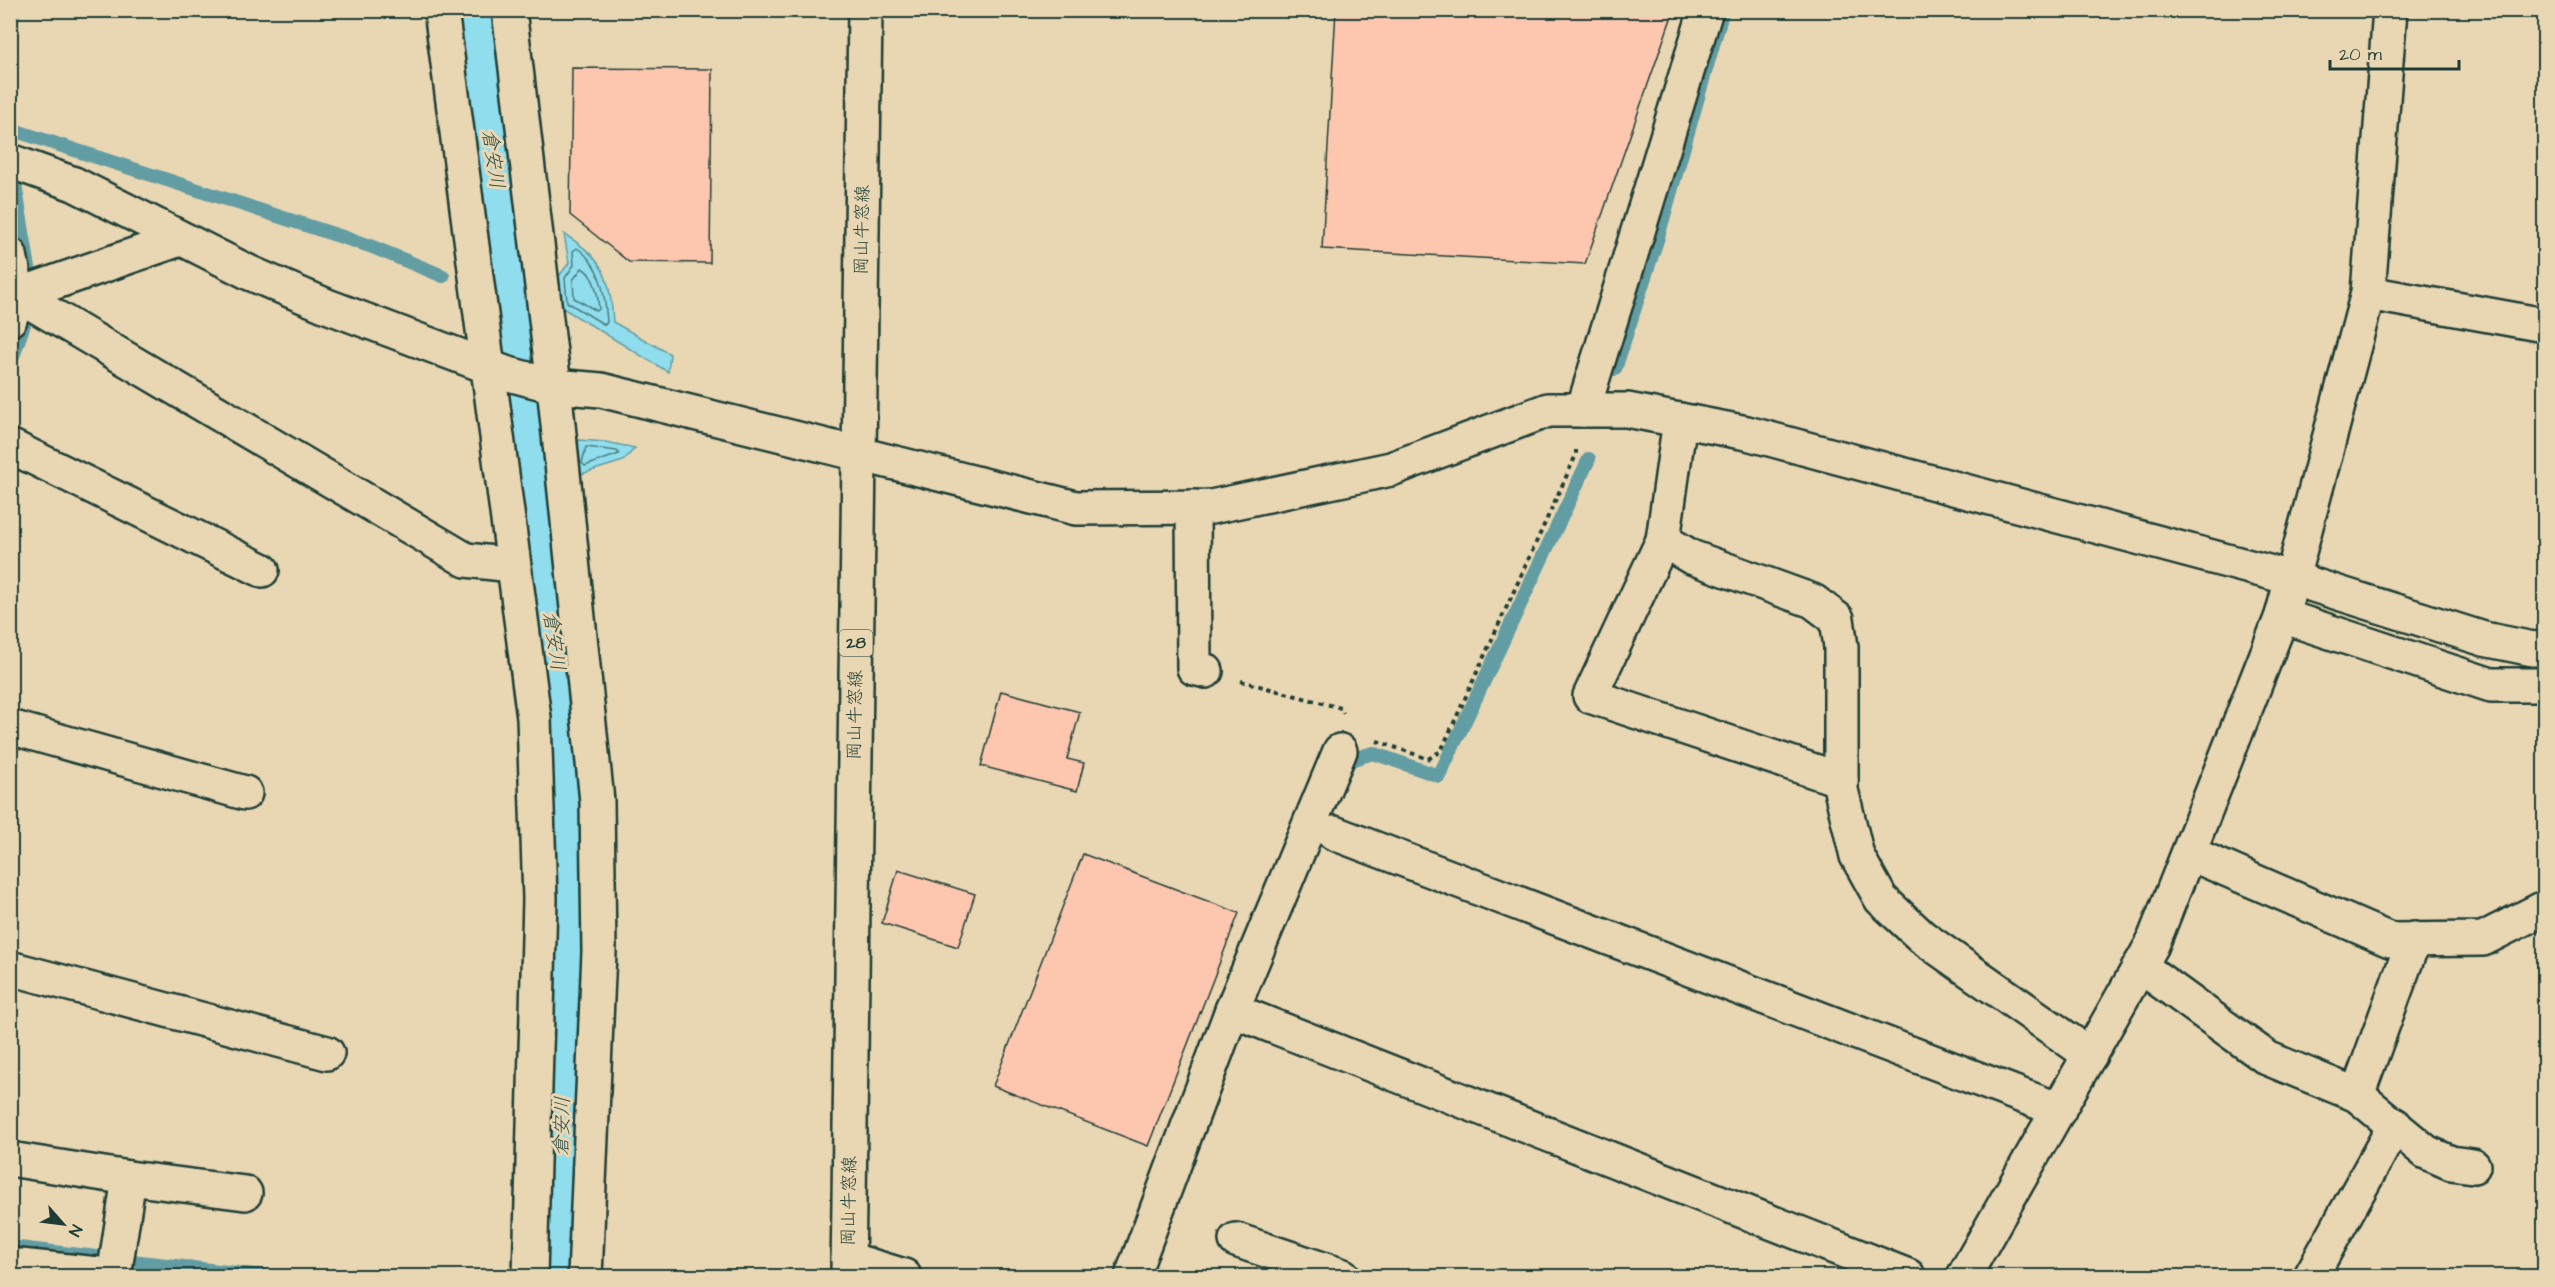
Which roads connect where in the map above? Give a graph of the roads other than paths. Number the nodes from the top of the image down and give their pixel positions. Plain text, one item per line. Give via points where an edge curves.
1 (441, 10) edge
2 (509, 10) edge
3 (865, 10) edge
4 (1706, 10) edge
5 (2390, 10) edge
6 (10, 160) edge
7 (180, 239) junction
8 (10, 255) edge
9 (2368, 293) junction
10 (23, 304) edge
11 (2544, 325) edge
12 (496, 370) junction
13 (546, 384) junction
14 (1583, 410) junction
15 (1680, 420) junction
16 (10, 446) edge
17 (859, 453) junction
18 (1193, 507) junction
19 (1663, 540) junction
20 (513, 565) junction
21 (262, 570) dead end
22 (2291, 578) junction
23 (2282, 616) junction
24 (2544, 648) edge
25 (1206, 671) road end
26 (2544, 685) edge
27 (10, 728) edge
28 (1340, 751) road end
29 (1840, 780) junction
30 (245, 793) dead end
31 (1334, 833) dead end
32 (2188, 854) junction
33 (2544, 908) edge
34 (2414, 939) junction
35 (2140, 966) junction
36 (10, 968) edge
37 (1241, 1013) junction
38 (327, 1053) dead end
39 (2090, 1055) junction
40 (2357, 1095) junction
41 (2058, 1110) junction
42 (2395, 1125) junction
43 (10, 1159) edge
44 (2473, 1166) dead end
45 (129, 1178) junction
46 (245, 1193) dead end
47 (1236, 1240) dead end
48 (10, 1264) edge
49 (116, 1268) edge
50 (848, 1268) edge
51 (530, 1276) edge
52 (585, 1276) edge
53 (904, 1276) edge
54 (1132, 1276) edge
55 (1343, 1276) edge
56 (1908, 1276) edge
57 (1964, 1276) edge
58 (2311, 1276) edge

1 - 12 street
2 - 13 street
3 - 17 street, 岡山牛窓線 / 28
4 - 14 street
5 - 9 street
6 - 7 street via 74,184
7 - 10 street
7 - 12 street via 327,306
8 - 10 street
9 - 11 street
9 - 22 street
10 - 20 street via 466,560
12 - 13 street
12 - 20 street
13 - 17 street via 601,390
13 - 52 street via 562,466 597,801 599,951
14 - 15 street via 1627,410
14 - 18 street via 1548,410 1391,469 1211,507
15 - 19 street
15 - 22 street via 1747,433
16 - 21 street
17 - 18 street via 1076,508
17 - 50 street, 岡山牛窓線 / 28
18 - 25 street via 1194,668
19 - 29 street via 1691,557 1813,601 1837,619 1841,647
19 - 29 street via 1590,696
20 - 51 street via 534,718 540,899
22 - 23 street
22 - 24 street via 2484,639
23 - 26 street via 2491,685
23 - 32 street
27 - 30 street
28 - 37 street
29 - 39 street via 1857,856 1881,899 1922,937
31 - 41 street
32 - 34 street via 2391,940
32 - 35 street
33 - 34 street via 2483,939
34 - 40 street
35 - 39 street
35 - 40 street via 2267,1058
36 - 38 street
37 - 54 street
37 - 56 street
39 - 41 street
40 - 42 street
41 - 57 street
42 - 44 street via 2426,1152 2451,1163
42 - 58 street
43 - 45 street
45 - 46 street
45 - 49 street
47 - 55 street
48 - 49 street
50 - 53 street

